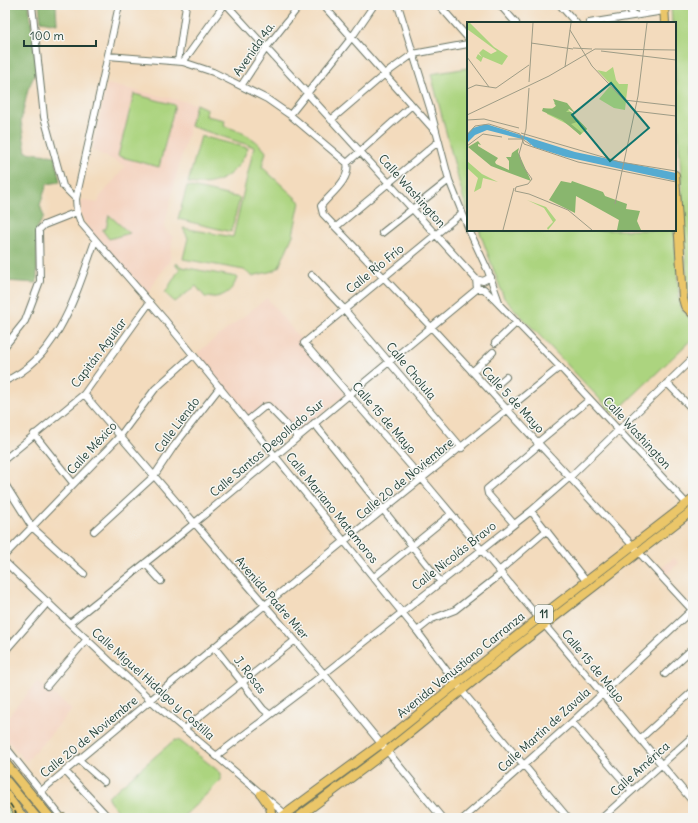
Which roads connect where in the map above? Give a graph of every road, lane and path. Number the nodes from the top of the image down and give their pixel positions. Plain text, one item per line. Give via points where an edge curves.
1 (32, 5) edge
2 (119, 5) edge
3 (186, 5) edge
4 (225, 5) edge
5 (300, 5) edge
6 (323, 5) edge
7 (374, 5) edge
8 (398, 5) edge
9 (439, 5) edge
10 (500, 5) edge
11 (560, 5) edge
12 (625, 5) edge
13 (640, 5) edge
14 (664, 8) edge
15 (641, 14) junction
16 (634, 15) junction
17 (515, 22) edge
18 (575, 22) edge
19 (595, 22) edge
20 (665, 22) edge
21 (352, 37) junction
22 (467, 37) edge
23 (467, 44) edge
24 (266, 48) junction
25 (413, 54) junction
26 (108, 56) junction
27 (181, 61) junction
28 (385, 74) junction
29 (241, 86) junction
30 (308, 93) junction
31 (412, 105) junction
32 (290, 115) junction
33 (331, 120) junction
34 (436, 133) junction
35 (439, 141) junction
36 (359, 150) junction
37 (347, 163) junction
38 (449, 180) junction
39 (389, 182) junction
40 (676, 190) edge
41 (76, 199) junction
42 (412, 208) junction
43 (77, 212) junction
44 (462, 213) junction
45 (467, 225) edge
46 (336, 227) junction
47 (470, 231) edge
48 (382, 233) dead end
49 (435, 234) junction
50 (95, 241) junction
51 (312, 275) dead end
52 (491, 277) junction
53 (383, 278) junction
54 (476, 280) junction
55 (477, 289) junction
56 (5, 299) edge
57 (150, 302) junction
58 (5, 303) edge
59 (502, 307) junction
60 (344, 309) junction
61 (693, 314) edge
62 (517, 322) junction
63 (431, 327) junction
64 (495, 343) dead end
65 (304, 344) joint
66 (5, 346) edge
67 (493, 352) dead end
68 (193, 355) junction
69 (693, 358) edge
70 (389, 361) junction
71 (560, 367) junction
72 (472, 372) junction
73 (506, 377) dead end
74 (5, 381) edge
75 (668, 383) junction
76 (220, 387) junction
77 (490, 392) junction
78 (84, 394) junction
79 (350, 394) junction
80 (589, 400) junction
81 (507, 410) junction
82 (693, 410) edge
83 (247, 421) junction
84 (314, 423) junction
85 (619, 431) junction
86 (34, 434) junction
87 (120, 436) junction
88 (298, 437) junction
89 (538, 444) junction
90 (462, 448) junction
91 (275, 455) junction
92 (5, 459) edge
93 (154, 476) junction
94 (570, 477) junction
95 (423, 480) junction
96 (73, 483) junction
97 (5, 484) edge
98 (690, 501) edge
99 (384, 510) junction
100 (693, 510) edge
101 (531, 511) junction
102 (451, 514) junction
103 (194, 524) junction
104 (514, 524) junction
105 (32, 527) junction
106 (547, 530) junction
107 (94, 531) dead end
108 (345, 541) junction
109 (412, 545) junction
110 (633, 545) junction
111 (480, 549) junction
112 (639, 552) junction
113 (5, 555) edge
114 (5, 562) edge
115 (145, 563) junction
116 (500, 572) junction
117 (84, 574) dead end
118 (374, 577) junction
119 (161, 581) dead end
120 (440, 581) junction
121 (586, 581) junction
122 (48, 602) junction
123 (265, 605) junction
124 (692, 610) edge
125 (401, 612) junction
126 (539, 618) junction
127 (70, 623) junction
128 (544, 625) junction
129 (417, 631) junction
130 (87, 639) junction
131 (294, 641) junction
132 (214, 648) junction
133 (693, 648) edge
134 (5, 651) edge
135 (324, 674) junction
136 (665, 674) dead end
137 (243, 682) junction
138 (456, 683) junction
139 (47, 686) dead end
140 (462, 691) junction
141 (693, 691) edge
142 (602, 693) junction
143 (151, 700) junction
144 (270, 714) junction
145 (572, 722) junction
146 (184, 729) junction
147 (693, 736) edge
148 (640, 739) junction
149 (381, 744) junction
150 (5, 746) edge
151 (387, 751) junction
152 (216, 756) junction
153 (78, 759) junction
154 (5, 763) edge
155 (662, 764) junction
156 (523, 765) junction
157 (65, 771) junction
158 (7, 781) edge
159 (104, 782) dead end
160 (41, 791) junction
161 (632, 791) junction
162 (5, 794) edge
163 (261, 794) junction
164 (693, 802) edge
165 (285, 817) edge
166 (23, 818) edge
167 (32, 818) edge
168 (37, 818) edge
169 (50, 818) edge
170 (63, 818) edge
171 (109, 818) edge
172 (272, 818) edge
173 (297, 818) edge
174 (442, 818) edge
175 (464, 818) edge
176 (568, 818) edge
177 (602, 818) edge

1 - 41 street via 44,118 63,186
2 - 26 street
3 - 27 street
4 - 24 street, Calle Washington
4 - 27 street
5 - 24 street, Avenida 4a.
6 - 21 street
7 - 21 street
8 - 25 street
9 - 22 street
10 - 17 street
11 - 18 street
12 - 16 street
13 - 15 street
14 - 15 street
14 - 20 main road
15 - 16 street
16 - 19 street
21 - 28 street
21 - 30 street
23 - 25 street
24 - 29 street, Avenida 4a.
24 - 30 street, Calle Washington
25 - 28 street
25 - 34 street
26 - 27 street
26 - 41 street
27 - 29 street via 213,72
28 - 31 street
28 - 33 street
29 - 32 street
30 - 32 street
30 - 33 street, Calle Washington
31 - 34 street
31 - 36 street
32 - 37 street
33 - 36 street, Calle Washington
34 - 35 street
35 - 38 street
35 - 39 street
36 - 37 street
36 - 39 street, Calle Washington
37 - 46 street, Calle 5 de Mayo via 345,177 321,208 323,214
38 - 42 street
38 - 44 street
39 - 42 street, Calle Washington
39 - 46 street
40 - 61 main road via 683,299
41 - 43 street
42 - 48 street
42 - 49 street, Calle Washington
43 - 50 street, Calle Mariano Matamoros via 86,231
43 - 66 street via 44,225 39,230 40,281 25,321
44 - 45 street
44 - 49 street, Calle Río Frío
46 - 53 street, Calle 5 de Mayo
47 - 52 street
49 - 53 street, Calle Río Frío
49 - 54 street, Calle Washington
50 - 57 street, Calle Mariano Matamoros
50 - 74 street via 71,309 57,333 24,371
51 - 60 street, Calle Cholula
52 - 54 street via 483,281
52 - 59 street
53 - 60 street, Calle Río Frío
53 - 63 street, Calle 5 de Mayo
54 - 55 street
55 - 59 street, Calle Washington via 484,289
55 - 63 street, Calle Santos Degollado Sur
56 - 58 street
57 - 68 street, Calle Mariano Matamoros
57 - 78 street, Capitán Aguilar
59 - 62 street, Calle Washington
60 - 65 street, Calle Río Frío
60 - 70 street, Calle Cholula
62 - 64 street
62 - 71 street, Calle Washington
63 - 70 street, Calle Santos Degollado Sur
63 - 72 street, Calle 5 de Mayo
65 - 79 street, Calle 15 de Mayo
67 - 72 street
68 - 76 street, Calle Mariano Matamoros
68 - 87 street, Calle México via 150,394
69 - 75 street, Calle Nicolás Bravo
70 - 79 street, Calle Santos Degollado Sur
70 - 90 street, Calle Cholula
71 - 80 street, Calle Washington
71 - 81 street, Calle 20 de Noviembre
72 - 77 street, Calle 5 de Mayo
73 - 77 street
75 - 82 street
75 - 85 street, Calle Nicolás Bravo
76 - 83 street, Calle Mariano Matamoros
76 - 93 street, Calle Liendo
77 - 81 street, Calle 5 de Mayo
78 - 86 street, Capitán Aguilar
78 - 87 street, Avenida Padre Mier
79 - 84 street, Calle Santos Degollado Sur
79 - 95 street, Calle 15 de Mayo
80 - 85 street, Calle Washington
80 - 89 street
81 - 89 street, Calle 5 de Mayo
81 - 90 street, Calle 20 de Noviembre
83 - 88 street via 268,406
83 - 91 street, Calle Mariano Matamoros
84 - 88 street, Calle Santos Degollado Sur
84 - 99 street
85 - 94 street, Calle Nicolás Bravo
85 - 98 street, Calle Washington
86 - 92 street, Capitán Aguilar
86 - 96 street
87 - 93 street, Avenida Padre Mier
87 - 96 street, Calle México
88 - 91 street, Calle Santos Degollado Sur
89 - 94 street, Calle 5 de Mayo
89 - 104 street via 487,489 488,494
90 - 95 street, Calle 20 de Noviembre
91 - 103 street, Calle Santos Degollado Sur
91 - 108 street, Calle Mariano Matamoros
93 - 103 street, Avenida Padre Mier
93 - 107 street, Calle Liendo
94 - 101 street, Calle Nicolás Bravo
94 - 110 street, Calle 5 de Mayo
95 - 99 street, Calle 20 de Noviembre
95 - 102 street, Calle 15 de Mayo
96 - 105 street, Calle México
97 - 105 street
98 - 100 main road, Calle Washington
98 - 110 main road, Avenida Venustiano Carranza / 11
99 - 108 street, Calle 20 de Noviembre
99 - 109 street
100 - 112 main road, Avenida Venustiano Carranza / 11
101 - 104 street, Calle Nicolás Bravo
101 - 106 street
102 - 109 street
102 - 111 street, Calle 15 de Mayo
103 - 115 street, Calle Santos Degollado Sur
103 - 123 street, Avenida Padre Mier
104 - 111 street, Calle Nicolás Bravo
105 - 113 street, Calle México
105 - 117 street
106 - 116 street
106 - 121 street
108 - 118 street, Calle Mariano Matamoros
108 - 123 street, Calle 20 de Noviembre
109 - 118 street
109 - 120 street
110 - 112 street, Calle 5 de Mayo
110 - 121 main road, Avenida Venustiano Carranza / 11
111 - 116 street, Calle 15 de Mayo
111 - 120 street, Calle Nicolás Bravo
112 - 124 street, Calle 5 de Mayo
112 - 128 main road, Avenida Venustiano Carranza / 11
114 - 122 street, Calle Miguel Hidalgo y Costilla
115 - 119 street
115 - 127 street, Calle Santos Degollado Sur
116 - 126 street, Calle 15 de Mayo
116 - 129 street via 455,610 432,619
118 - 125 street, Calle Mariano Matamoros
120 - 125 street, Calle Nicolás Bravo
121 - 126 main road, Avenida Venustiano Carranza / 11
122 - 127 street, Calle Miguel Hidalgo y Costilla
122 - 134 street
123 - 131 street, Avenida Padre Mier
123 - 132 street, Calle 20 de Noviembre
124 - 142 street, Calle Martín de Zavala
125 - 129 street, Calle Mariano Matamoros
125 - 135 street, Calle Nicolás Bravo
126 - 128 street, Calle 15 de Mayo
126 - 138 main road, Avenida Venustiano Carranza / 11
127 - 130 street, Calle Miguel Hidalgo y Costilla
128 - 140 main road, Avenida Venustiano Carranza / 11
128 - 142 street, Calle 15 de Mayo
129 - 138 street, Calle Mariano Matamoros
130 - 139 street
130 - 143 street, Calle Miguel Hidalgo y Costilla
131 - 135 street, Avenida Padre Mier
131 - 137 street
132 - 137 street, J. Rosas
132 - 143 street, Calle 20 de Noviembre
133 - 136 street
135 - 144 street, Calle Nicolás Bravo
135 - 149 street, Avenida Padre Mier
137 - 144 street, J. Rosas via 263,709
137 - 146 street
138 - 140 street, Calle Mariano Matamoros
138 - 149 main road, Avenida Venustiano Carranza / 11
140 - 151 main road, Avenida Venustiano Carranza / 11
140 - 156 street, Calle Mariano Matamoros
141 - 148 street
142 - 145 street, Calle Martín de Zavala
142 - 148 street, Calle 15 de Mayo
143 - 146 street, Calle Miguel Hidalgo y Costilla
143 - 153 street, Calle 20 de Noviembre
144 - 152 street, Calle Nicolás Bravo
145 - 156 street, Calle Martín de Zavala
145 - 161 street
146 - 152 street, Calle Miguel Hidalgo y Costilla
147 - 155 street, Calle América
148 - 155 street, Calle 15 de Mayo
149 - 151 street, Avenida Padre Mier
149 - 165 main road, Avenida Venustiano Carranza / 11
150 - 160 street
151 - 173 main road, Avenida Venustiano Carranza / 11
151 - 174 street, Avenida Padre Mier
152 - 163 street, Calle Miguel Hidalgo y Costilla
153 - 157 street, Calle 20 de Noviembre
153 - 159 street
154 - 169 highway
155 - 161 street, Calle América
155 - 164 street, Calle 15 de Mayo
156 - 175 street, Calle Martín de Zavala
156 - 176 street, Calle Mariano Matamoros
157 - 160 street, Calle 20 de Noviembre
157 - 171 street
158 - 167 main road
158 - 168 main road
160 - 170 street
161 - 177 street, Calle América
162 - 166 highway
163 - 165 street, Calle Miguel Hidalgo y Costilla
163 - 172 main road via 270,807

